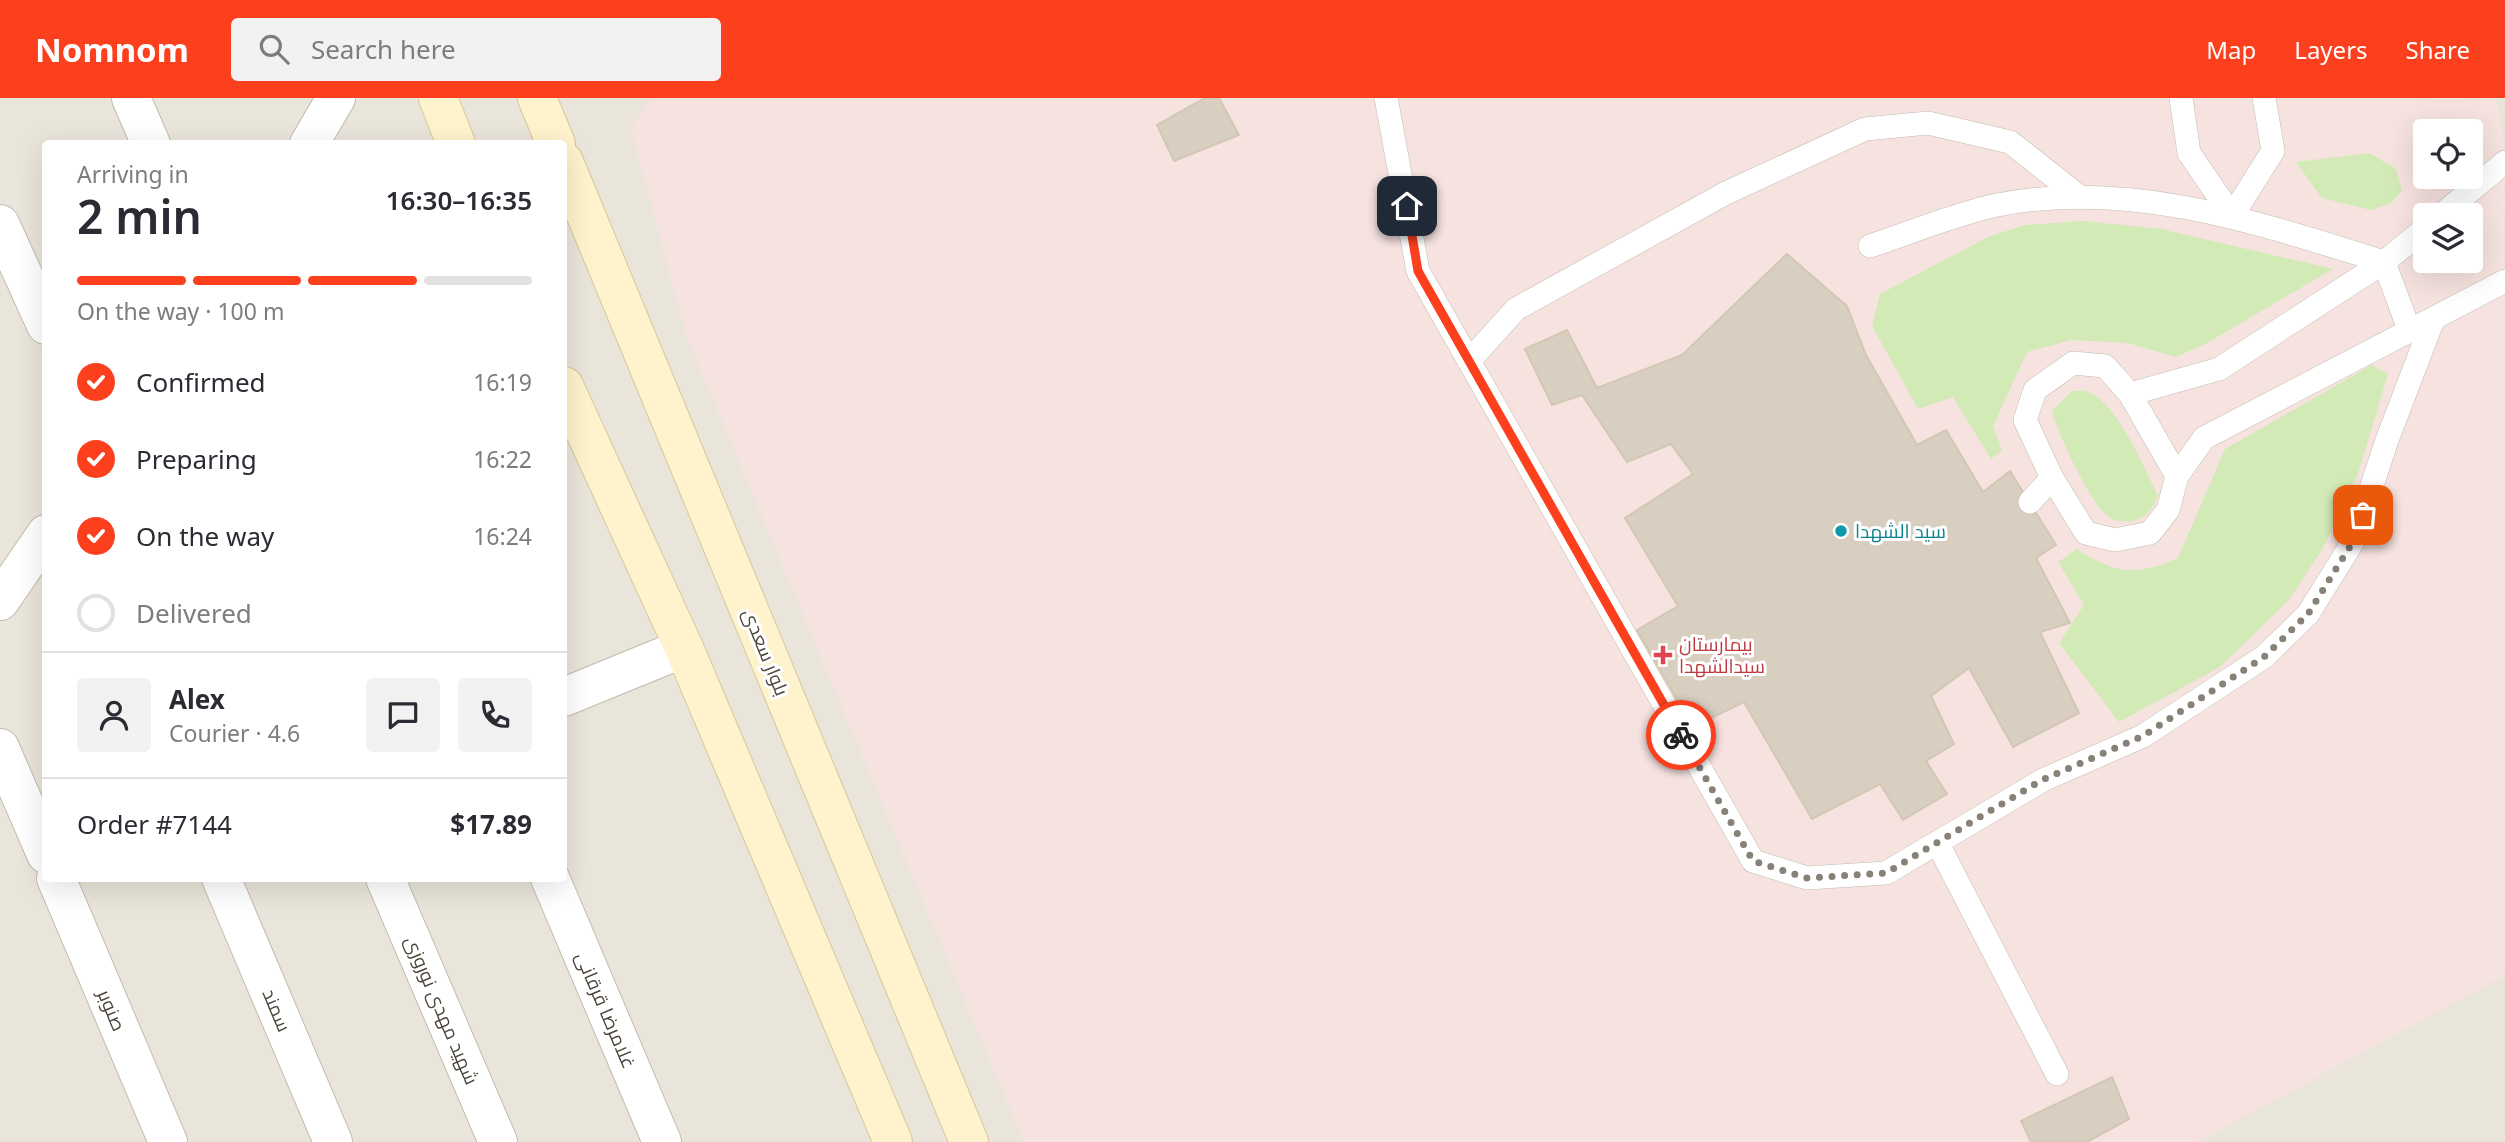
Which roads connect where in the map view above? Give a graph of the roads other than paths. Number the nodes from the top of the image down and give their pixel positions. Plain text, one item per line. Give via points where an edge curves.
1 (131, 98) edge
2 (336, 98) edge
3 (438, 98) edge
4 (537, 98) edge
5 (1386, 98) edge
6 (2180, 98) edge
7 (2264, 98) edge
8 (149, 140) edge
9 (311, 140) edge
10 (454, 140) edge
11 (554, 140) edge
12 (2505, 162) edge
13 (567, 169) edge
14 (2080, 197) junction
15 (2455, 203) edge
16 (2232, 216) junction
17 (0, 223) edge
18 (2413, 239) edge
19 (1870, 246) dead end
20 (2385, 262) junction
21 (2505, 281) edge
22 (42, 316) edge
23 (2433, 320) junction
24 (2410, 332) junction
25 (1469, 361) junction
26 (567, 393) edge
27 (2130, 394) junction
28 (2176, 476) junction
29 (2052, 478) junction
30 (2030, 502) dead end
31 (42, 540) edge
32 (0, 601) edge
33 (684, 648) junction
34 (567, 696) edge
35 (0, 748) edge
36 (1938, 844) junction
37 (42, 845) edge
38 (58, 882) edge
39 (223, 882) edge
40 (387, 882) edge
41 (552, 882) edge
42 (2057, 1074) dead end
43 (168, 1142) edge
44 (333, 1142) edge
45 (498, 1142) edge
46 (662, 1142) edge
47 (893, 1142) edge
48 (969, 1142) edge

1 - 8 street
2 - 9 street
3 - 10 street
4 - 11 street
5 - 25 lane via 1418,271
6 - 16 lane via 2189,153
7 - 16 lane via 2273,152
12 - 15 lane
13 - 48 street, بلوار سعدی
14 - 16 lane via 2156,201
14 - 19 lane via 1997,205
14 - 25 lane via 2010,142 1928,123 1865,129 1726,193 1516,309
16 - 20 lane
17 - 22 street
18 - 20 lane
20 - 24 lane
20 - 27 lane via 2219,369
21 - 23 lane
23 - 24 lane
23 - 36 lane via 2354,540 2308,614 2264,657 2143,736 2042,780
24 - 28 lane via 2204,438
25 - 36 lane via 1753,861 1807,878 1886,873
26 - 33 street
27 - 28 lane
27 - 29 lane via 2105,366 2073,363 2035,390 2025,420
28 - 29 lane via 2168,510 2150,533 2115,540 2087,533
29 - 30 lane
31 - 32 street
33 - 34 street
33 - 47 street
35 - 37 street
36 - 42 lane
38 - 43 street, صنوبر
39 - 44 street, سمند
40 - 45 street, شهید مهدی نوروزی
41 - 46 street, غلامرضا قرقانی

